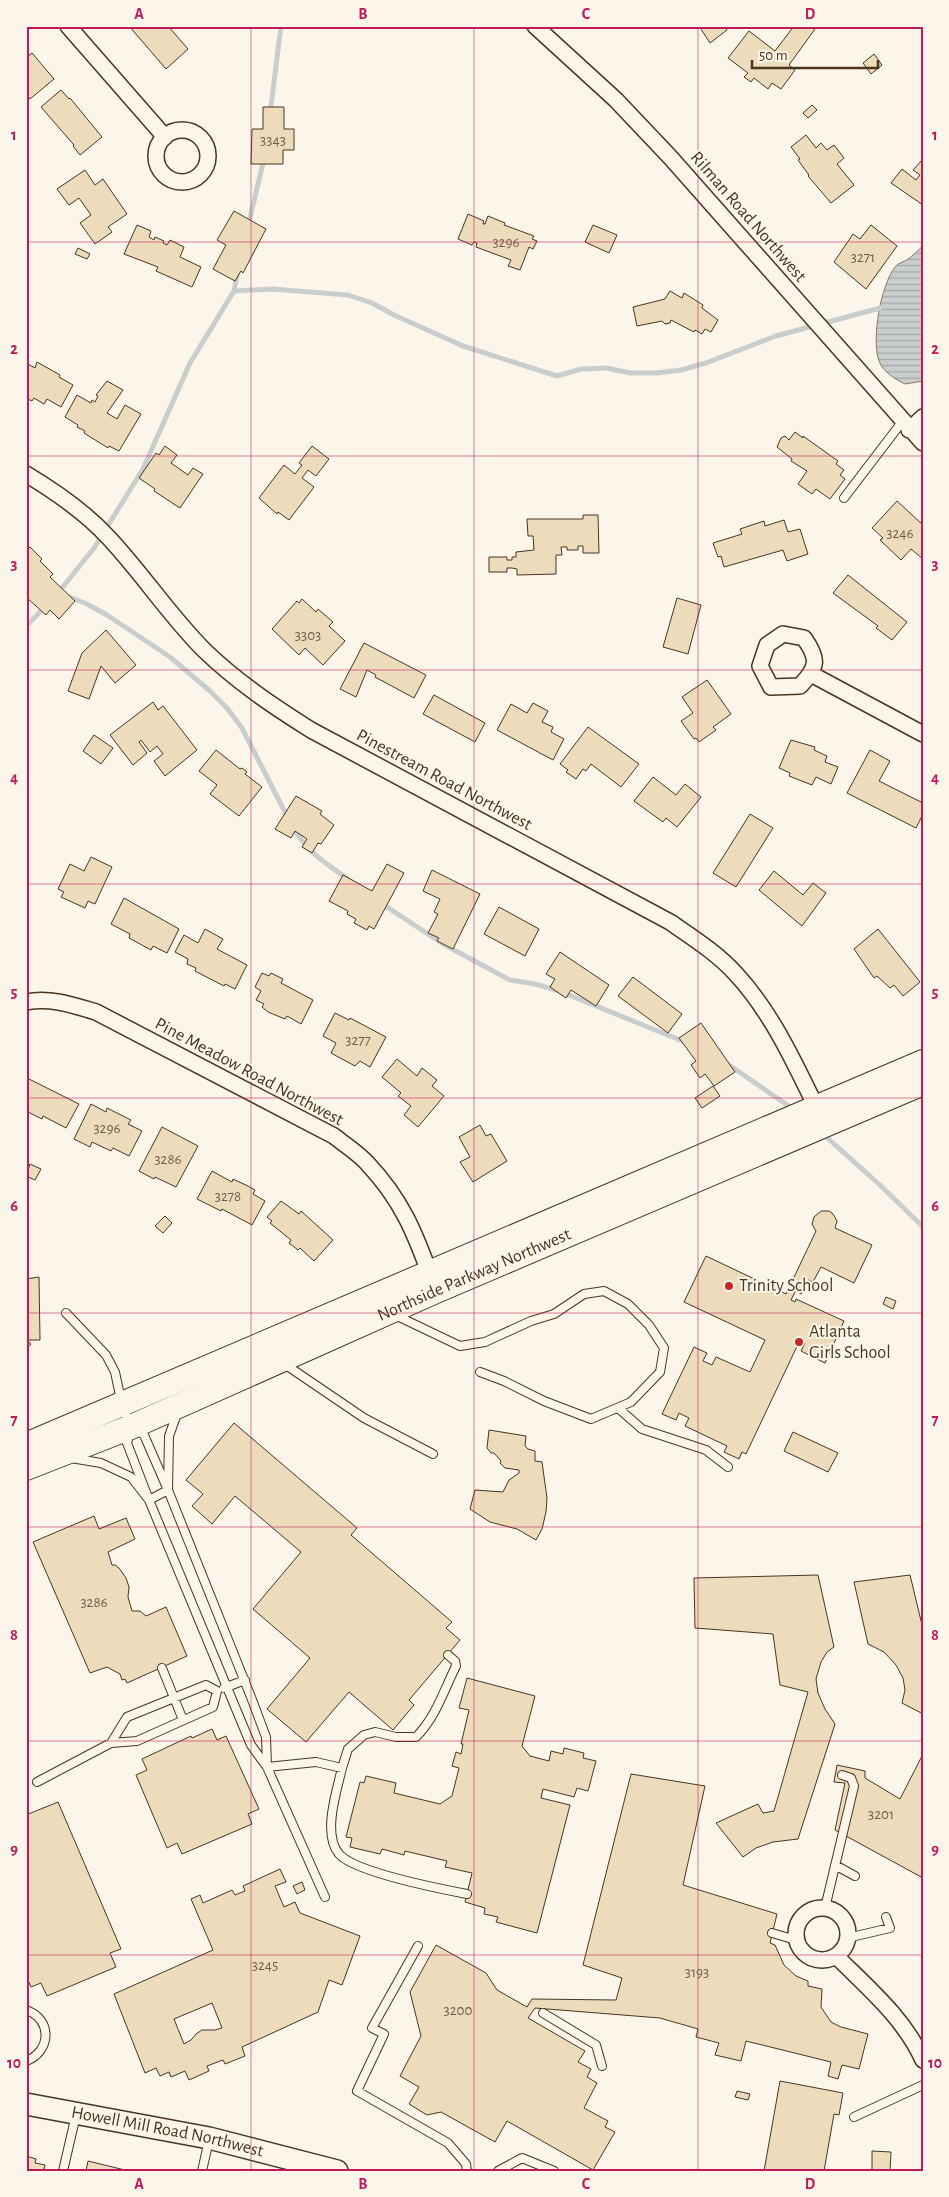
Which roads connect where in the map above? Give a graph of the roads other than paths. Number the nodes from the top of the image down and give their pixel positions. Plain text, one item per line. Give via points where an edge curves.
1 (68, 26) edge
2 (535, 26) edge
3 (165, 137) dead end
4 (923, 417) edge
5 (906, 426) junction
6 (923, 443) edge
7 (26, 474) edge
8 (844, 498) dead end
9 (811, 674) dead end
10 (923, 734) edge
11 (26, 1002) edge
12 (923, 1062) edge
13 (923, 1083) edge
14 (820, 1116) junction
15 (432, 1282) junction
16 (389, 1312) junction
17 (66, 1313) dead end
18 (279, 1360) junction
19 (480, 1372) dead end
20 (181, 1404) junction
21 (122, 1405) junction
22 (618, 1408) junction
23 (131, 1427) junction
24 (26, 1445) edge
25 (433, 1454) dead end
26 (57, 1456) junction
27 (26, 1468) edge
28 (728, 1468) dead end
29 (168, 1490) junction
30 (149, 1500) junction
31 (448, 1655) dead end
32 (162, 1668) dead end
33 (245, 1680) junction
34 (226, 1687) junction
35 (217, 1691) junction
36 (174, 1698) junction
37 (183, 1720) junction
38 (111, 1743) junction
39 (267, 1766) junction
40 (342, 1768) junction
41 (842, 1775) dead end
42 (38, 1782) dead end
43 (835, 1865) junction
44 (855, 1876) dead end
45 (467, 1894) dead end
46 (326, 1897) dead end
47 (825, 1908) junction
48 (886, 1917) dead end
49 (772, 1933) dead end
50 (848, 1938) junction
51 (796, 1940) junction
52 (418, 1946) dead end
53 (836, 1956) junction
54 (26, 2010) edge
55 (542, 2013) dead end
56 (923, 2060) edge
57 (26, 2061) edge
58 (602, 2066) dead end
59 (923, 2084) edge
60 (26, 2104) edge
61 (77, 2113) junction
62 (854, 2117) dead end
63 (209, 2138) junction
64 (63, 2171) edge
65 (202, 2171) edge
66 (337, 2171) edge
67 (467, 2171) edge
68 (498, 2171) edge
69 (554, 2171) edge

1 - 3 street
2 - 5 street, Rilman Road Northwest via 616,100 670,157
4 - 5 street
5 - 6 street, Rilman Road Northwest
5 - 8 lane
7 - 14 street, Pinestream Road Northwest via 55,492 104,532 204,650 265,701 311,730 670,922 709,948 759,1002
9 - 10 street
11 - 15 street, Pine Meadow Road Northwest via 48,1000 96,1012 334,1136 366,1162 395,1196 415,1232
12 - 14 main road, Northside Parkway Northwest
13 - 14 main road, Northside Parkway Northwest
14 - 15 main road, Northside Parkway Northwest
15 - 16 main road, Northside Parkway Northwest
15 - 21 main road, Northside Parkway Northwest
16 - 18 main road, Northside Parkway Northwest
16 - 22 lane via 460,1346 484,1342 554,1314 584,1294 604,1291 628,1304 649,1324 664,1348 660,1372 631,1402
17 - 21 lane via 106,1355 116,1372
18 - 20 main road, Northside Parkway Northwest
18 - 25 lane via 364,1418
19 - 22 lane via 591,1419
20 - 23 main road, Northside Parkway Northwest
20 - 29 lane via 169,1436
21 - 23 lane
21 - 24 main road, Northside Parkway Northwest
22 - 28 lane via 642,1428 706,1450
23 - 26 main road, Northside Parkway Northwest
23 - 29 lane via 144,1435
23 - 30 lane via 126,1444
26 - 27 main road, Northside Parkway Northwest
26 - 30 lane via 108,1466 131,1477
29 - 30 lane
29 - 33 lane
30 - 34 lane
31 - 40 lane via 456,1666 424,1729 416,1737 375,1732 364,1735 348,1749
32 - 36 lane
33 - 34 lane
33 - 39 lane via 266,1737
34 - 35 lane
34 - 39 lane via 251,1744
35 - 36 lane via 206,1685
35 - 37 lane via 213,1707
36 - 37 lane
36 - 38 lane via 126,1717
37 - 38 lane via 136,1741
38 - 42 lane
39 - 40 lane via 316,1762
39 - 46 lane
40 - 45 lane via 331,1825 339,1854 363,1867
41 - 43 lane via 851,1778 854,1786
43 - 44 lane
43 - 47 lane
47 - 50 street via 840,1915
47 - 51 street via 802,1916
48 - 50 lane via 890,1928
49 - 51 lane
50 - 53 street
51 - 53 street via 799,1948 812,1958 820,1960
52 - 67 lane via 372,2028 384,2034 357,2092 448,2144 466,2164
53 - 56 street via 885,2004
54 - 57 lane via 39,2018 46,2033 42,2050
55 - 58 lane via 596,2045
59 - 62 lane
60 - 61 main road, Howell Mill Road Northwest
61 - 63 main road, Howell Mill Road Northwest
61 - 64 lane
63 - 65 lane
63 - 66 main road, Howell Mill Road Northwest
68 - 69 lane via 522,2158

